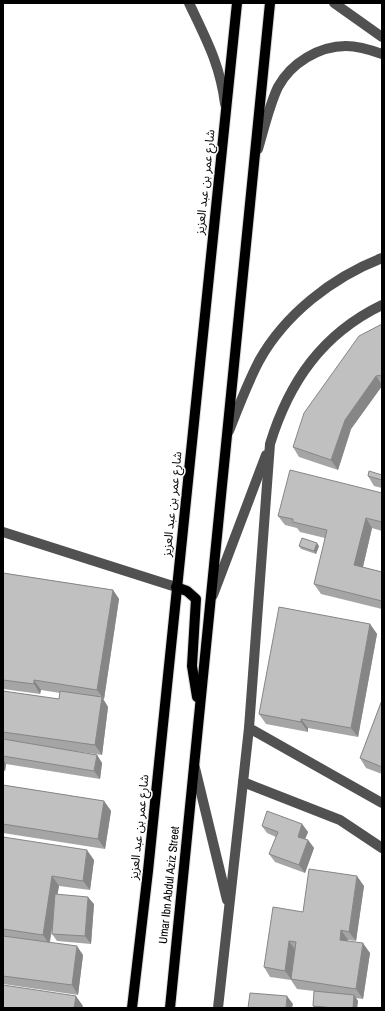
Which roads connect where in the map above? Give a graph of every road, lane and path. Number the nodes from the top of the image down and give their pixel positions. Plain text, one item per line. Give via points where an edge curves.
1 (190, 3) edge
2 (237, 3) edge
3 (270, 3) edge
4 (334, 3) edge
5 (382, 38) edge
6 (382, 54) edge
7 (226, 112) junction
8 (256, 152) junction
9 (382, 258) edge
10 (382, 305) edge
11 (226, 439) junction
12 (270, 444) junction
13 (3, 532) edge
14 (176, 587) junction
15 (210, 603) junction
16 (199, 715) junction
17 (249, 728) junction
18 (194, 765) junction
19 (243, 782) junction
20 (382, 803) edge
21 (382, 848) edge
22 (228, 906) junction
23 (132, 1008) edge
24 (170, 1008) edge
25 (218, 1008) edge

1 - 7 street via 216,60 222,80
2 - 7 main road, شارع عمر بن عبد العزيز
3 - 8 main road
4 - 5 street
6 - 8 street via 366,48 331,47 319,51 295,66 278,88
7 - 14 main road, شارع عمر بن عبد العزيز
8 - 11 main road
9 - 11 street via 329,286 289,322 260,360
10 - 12 street via 352,323 328,342 309,364 280,413
11 - 15 main road
12 - 15 street
12 - 17 street
13 - 14 street
14 - 16 main road via 187,591 196,599 192,666
14 - 23 main road, شارع عمر بن عبد العزيز
15 - 16 main road
16 - 18 main road
17 - 19 street
17 - 20 street
18 - 22 street
18 - 24 main road, Umar Ibn Abdul Aziz Street
19 - 21 street via 340,820
19 - 22 street
22 - 25 street

